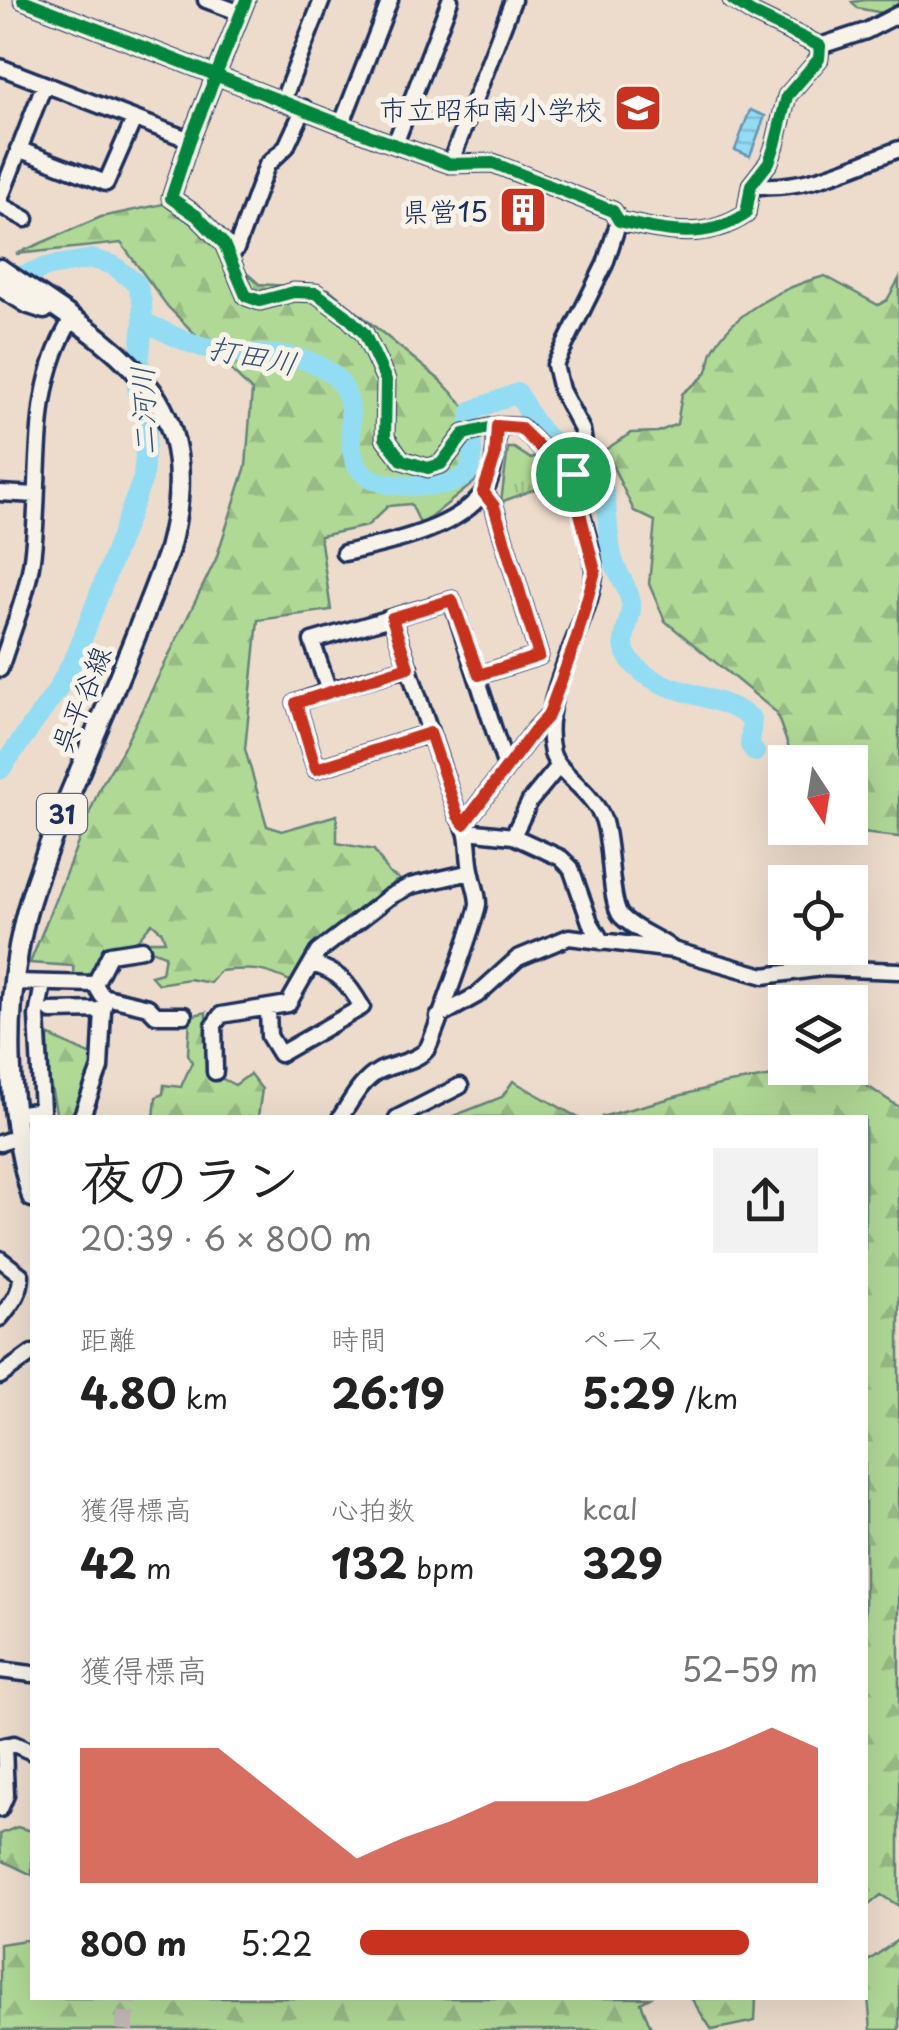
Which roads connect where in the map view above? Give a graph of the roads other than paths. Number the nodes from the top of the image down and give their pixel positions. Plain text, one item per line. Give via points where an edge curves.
1 (22, 0) edge
2 (206, 0) edge
3 (322, 0) edge
4 (390, 0) edge
5 (450, 0) edge
6 (513, 0) edge
7 (732, 0) edge
8 (244, 6) edge
9 (899, 14) edge
10 (820, 46) junction
11 (0, 67) edge
12 (216, 75) junction
13 (44, 84) junction
14 (283, 100) junction
15 (304, 108) junction
16 (134, 119) junction
17 (342, 123) junction
18 (190, 140) junction
19 (395, 144) junction
20 (18, 149) junction
21 (899, 149) edge
22 (450, 164) junction
23 (751, 185) junction
24 (26, 219) dead end
25 (619, 221) junction
26 (230, 254) junction
27 (0, 269) edge
28 (0, 286) edge
29 (36, 302) junction
30 (72, 319) junction
31 (497, 426) junction
32 (573, 474) junction
33 (483, 492) junction
34 (0, 493) edge
35 (36, 495) junction
36 (344, 553) dead end
37 (392, 618) junction
38 (408, 667) junction
39 (0, 669) edge
40 (479, 675) junction
41 (329, 691) junction
42 (548, 716) junction
43 (430, 733) junction
44 (506, 767) junction
45 (558, 767) junction
46 (466, 827) junction
47 (513, 836) junction
48 (471, 872) junction
49 (602, 942) junction
50 (142, 949) dead end
51 (673, 950) junction
52 (312, 964) junction
53 (899, 971) edge
54 (14, 982) junction
55 (44, 984) junction
56 (95, 984) junction
57 (104, 1003) junction
58 (268, 1010) junction
59 (50, 1011) dead end
60 (184, 1015) dead end
61 (438, 1018) junction
62 (215, 1072) dead end
63 (460, 1086) dead end
64 (15, 1114) junction
65 (82, 1115) edge
66 (342, 1115) edge
67 (403, 1115) edge
68 (9, 1140) edge
69 (30, 1192) edge
70 (0, 1259) edge
71 (0, 1318) edge
72 (30, 1355) edge
73 (0, 1376) edge
74 (0, 1670) edge
75 (30, 1674) edge
76 (2, 1747) edge
77 (30, 1751) edge
78 (0, 1809) edge

1 - 12 street
2 - 8 street
3 - 14 street
4 - 17 street
5 - 19 street
6 - 22 street
7 - 10 street
8 - 12 street
9 - 10 street
10 - 23 street via 819,60 786,96 769,162
11 - 13 street
12 - 14 street
12 - 18 street
13 - 16 street
13 - 20 street
14 - 15 street
15 - 17 street
15 - 26 street via 286,147 268,164
16 - 18 street
16 - 20 street via 106,183
17 - 19 street
18 - 26 street via 172,198
19 - 22 street
20 - 24 street via 0,205
21 - 23 street via 798,185
22 - 25 street via 492,162 613,211
23 - 25 street via 746,214 730,225 666,232
25 - 32 street via 555,365 582,430
26 - 31 street via 246,296 260,301 316,294 364,333 386,380 385,438 402,460 428,468 441,464 468,433
27 - 29 main road, 呉平谷線 / 31
28 - 29 main road, 呉平谷線 / 31
29 - 30 main road, 呉平谷線 / 31
30 - 35 street via 46,378
30 - 54 main road, 呉平谷線 / 31 via 110,344 155,395 175,444 180,494 169,548 43,859
31 - 32 street via 520,428
31 - 33 street
32 - 42 street via 595,571
33 - 36 street via 415,536
33 - 40 street via 494,506 539,656
34 - 35 street
35 - 39 street via 32,560
37 - 38 street
37 - 40 street via 452,600
37 - 41 street via 312,641
38 - 41 street
38 - 43 street
40 - 44 street
41 - 43 street via 296,703 316,769
42 - 44 street
42 - 45 street
43 - 46 street
44 - 46 street
45 - 47 street
45 - 51 street via 587,792 602,818 621,916
46 - 47 street
46 - 48 street
47 - 49 street via 571,868
48 - 52 street via 410,886 389,898 318,952
48 - 61 street via 477,914
49 - 51 street
49 - 61 street via 569,937 532,949
50 - 56 street via 110,954
51 - 53 street via 764,976 822,968
52 - 58 street via 288,1004
52 - 58 street via 347,980 362,1007 280,1054
54 - 55 street
54 - 64 main road, 呉平谷線 / 31
55 - 56 street
55 - 64 street via 37,1016 42,1110
56 - 57 street
57 - 59 street
57 - 60 street
57 - 65 street via 100,1068
58 - 62 street via 221,1015 214,1024
61 - 66 street via 424,1054 376,1073
63 - 67 street
64 - 68 main road, 呉平谷線 / 31
68 - 69 main road, 呉平谷線 / 31
70 - 71 street via 21,1275 17,1296
72 - 73 street
74 - 75 street
76 - 77 street
76 - 78 street via 6,1795

